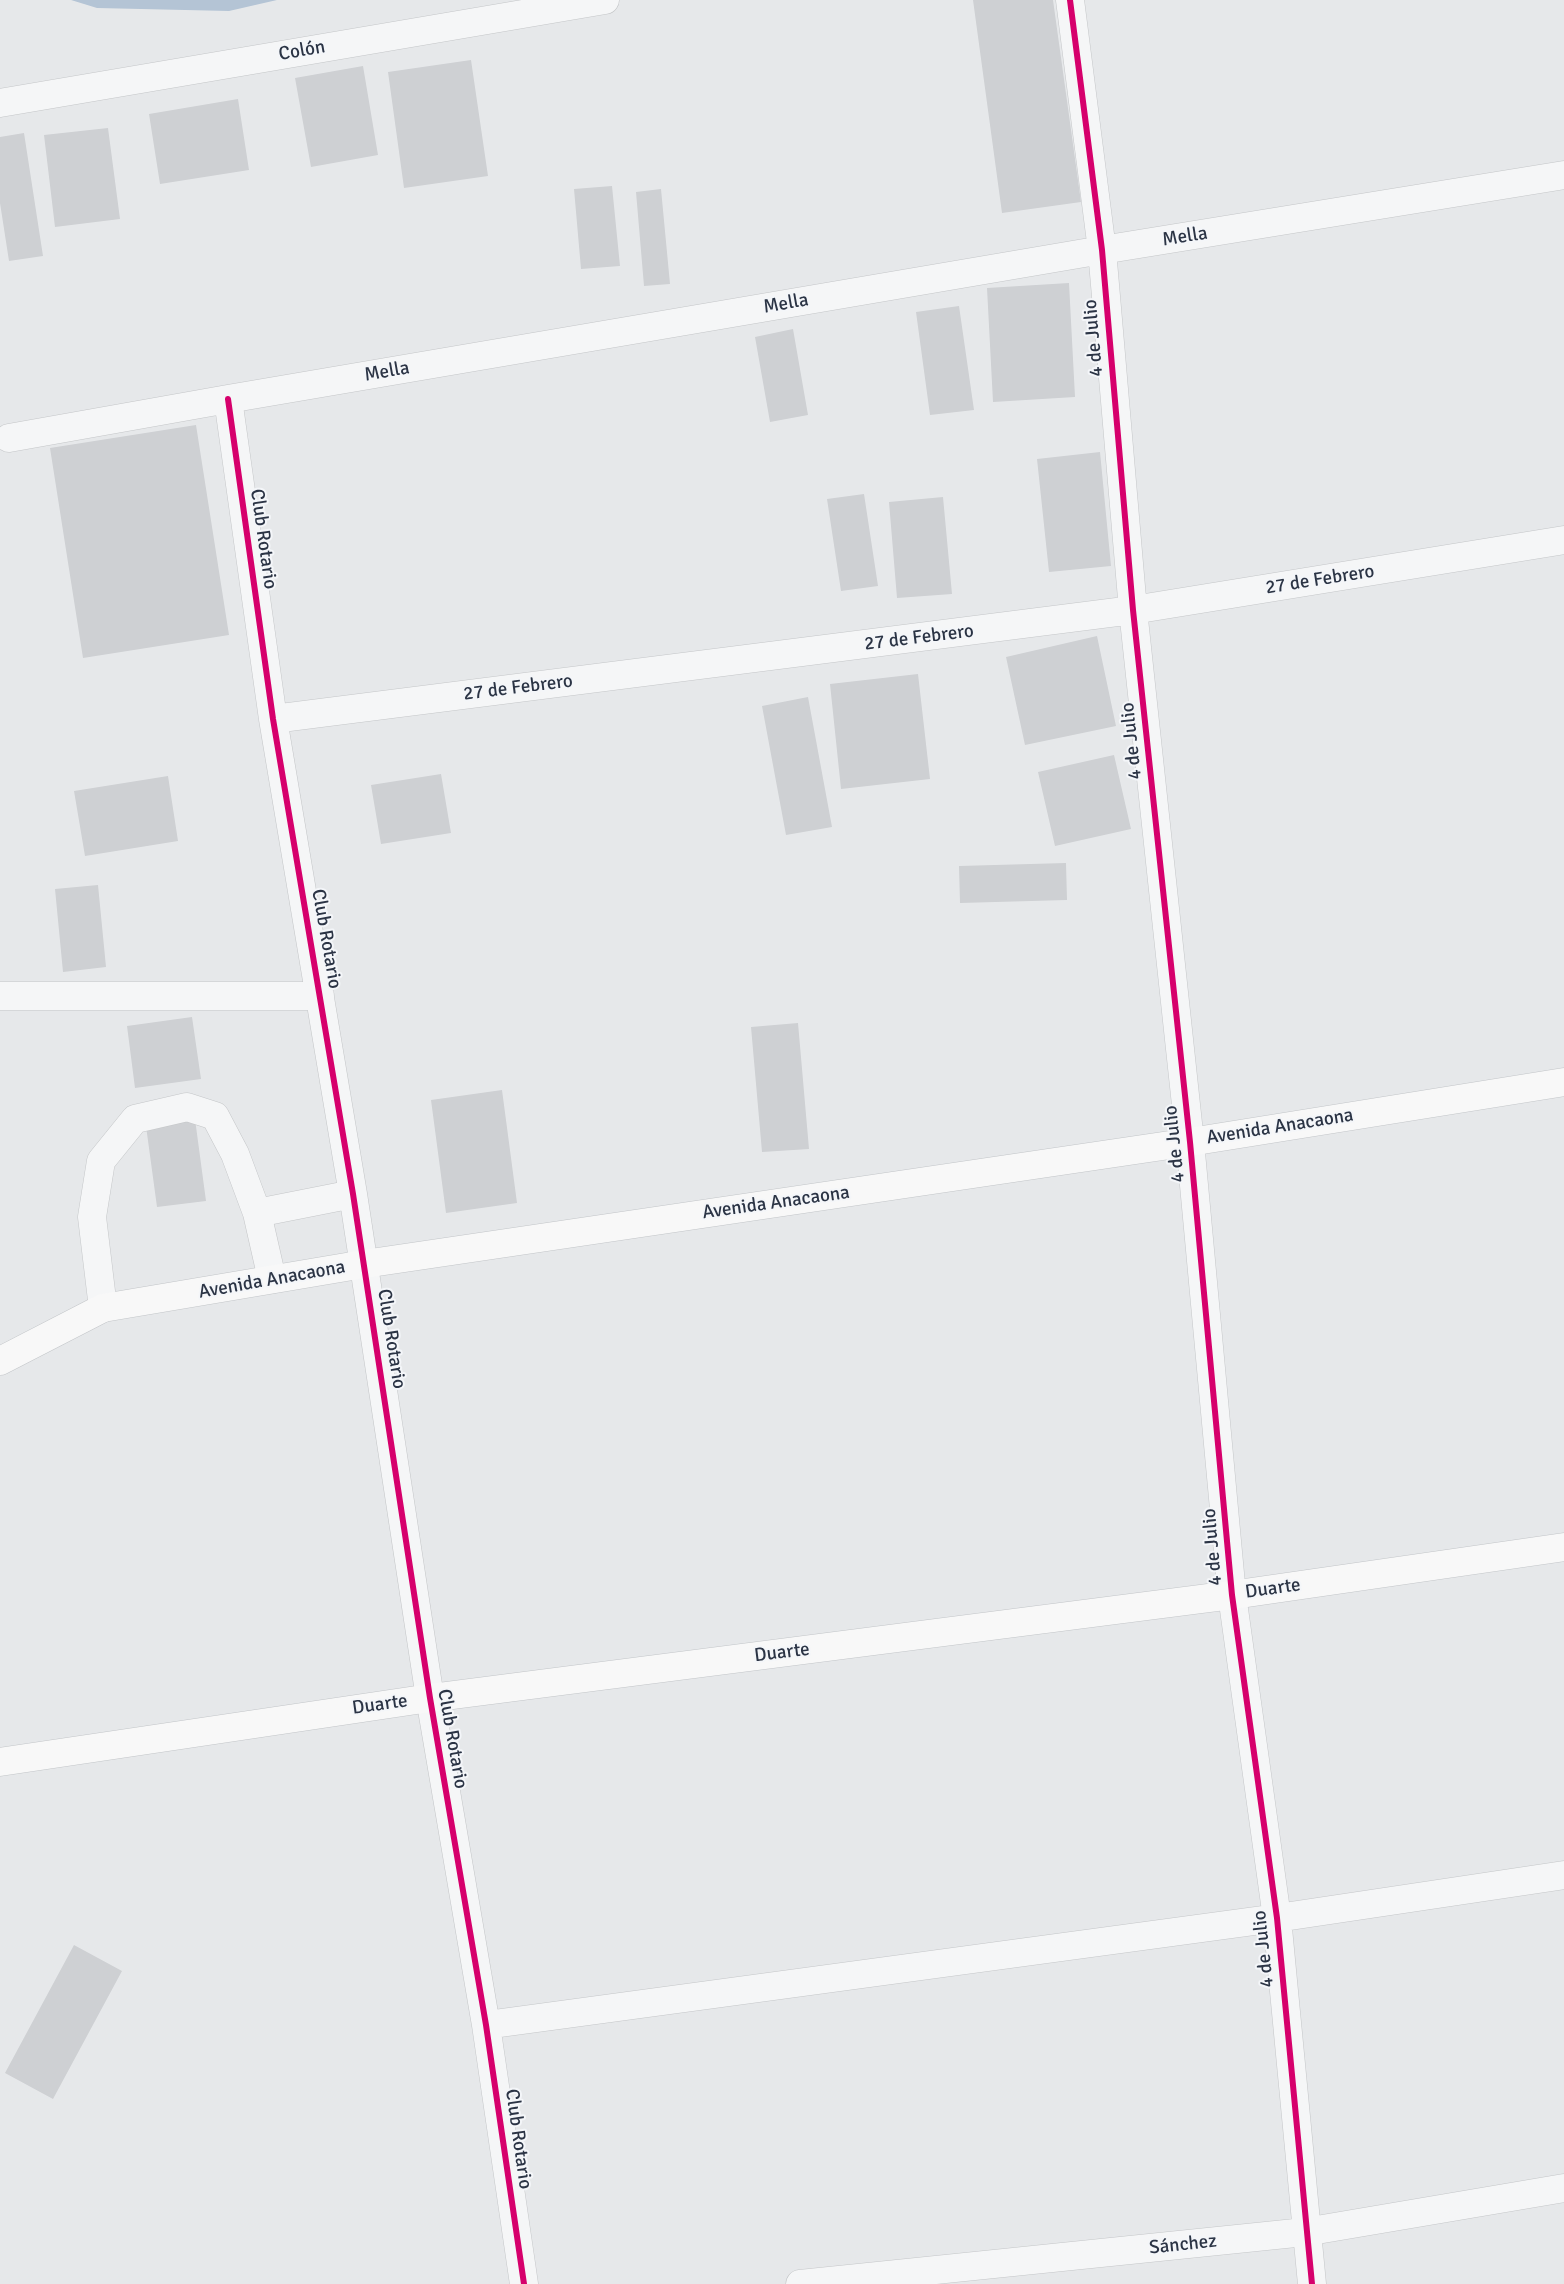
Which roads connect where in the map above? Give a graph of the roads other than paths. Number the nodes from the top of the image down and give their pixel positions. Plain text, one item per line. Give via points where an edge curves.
1 (1070, 0) edge
2 (598, 1) edge
3 (0, 103) edge
4 (1564, 175) edge
5 (1102, 250) junction
6 (228, 399) junction
7 (9, 438) dead end
8 (1564, 540) edge
9 (1133, 610) junction
10 (273, 720) junction
11 (0, 996) edge
12 (320, 996) junction
13 (1564, 1082) edge
14 (1190, 1142) junction
15 (353, 1194) junction
16 (257, 1213) junction
17 (364, 1264) junction
18 (272, 1279) junction
19 (103, 1308) junction
20 (0, 1361) edge
21 (1564, 1547) edge
22 (1232, 1595) junction
23 (430, 1698) junction
24 (0, 1762) edge
25 (1564, 1875) edge
26 (1277, 1918) junction
27 (486, 2025) junction
28 (1564, 2188) edge
29 (1305, 2232) junction
30 (524, 2284) edge
31 (800, 2284) edge
32 (1312, 2284) edge

1 - 5 street, 4 de Julio
2 - 3 street, Colón
4 - 5 street, Mella
5 - 6 street, Mella
5 - 9 street, 4 de Julio
6 - 7 street, Mella
6 - 10 street, Club Rotario
8 - 9 street, 27 de Febrero
9 - 10 street, 27 de Febrero
9 - 14 street, 4 de Julio
10 - 12 street, Club Rotario
11 - 12 street
12 - 15 street, Club Rotario
13 - 14 main road, Avenida Anacaona
14 - 17 main road, Avenida Anacaona
14 - 22 street, 4 de Julio
15 - 16 street
15 - 17 street, Club Rotario
16 - 18 street
16 - 19 street via 235,1154 215,1116 187,1107 135,1119 101,1162 92,1217
17 - 18 main road, Avenida Anacaona
17 - 23 street, Club Rotario
18 - 19 main road, Avenida Anacaona
19 - 20 main road, Avenida Anacaona
21 - 22 main road, Duarte
22 - 23 main road, Duarte
22 - 26 street, 4 de Julio
23 - 24 main road, Duarte
23 - 27 street, Club Rotario
25 - 26 street
26 - 27 street
26 - 29 street, 4 de Julio
27 - 30 street, Club Rotario
28 - 29 street, Sánchez
29 - 31 street, Sánchez
29 - 32 street, 4 de Julio

